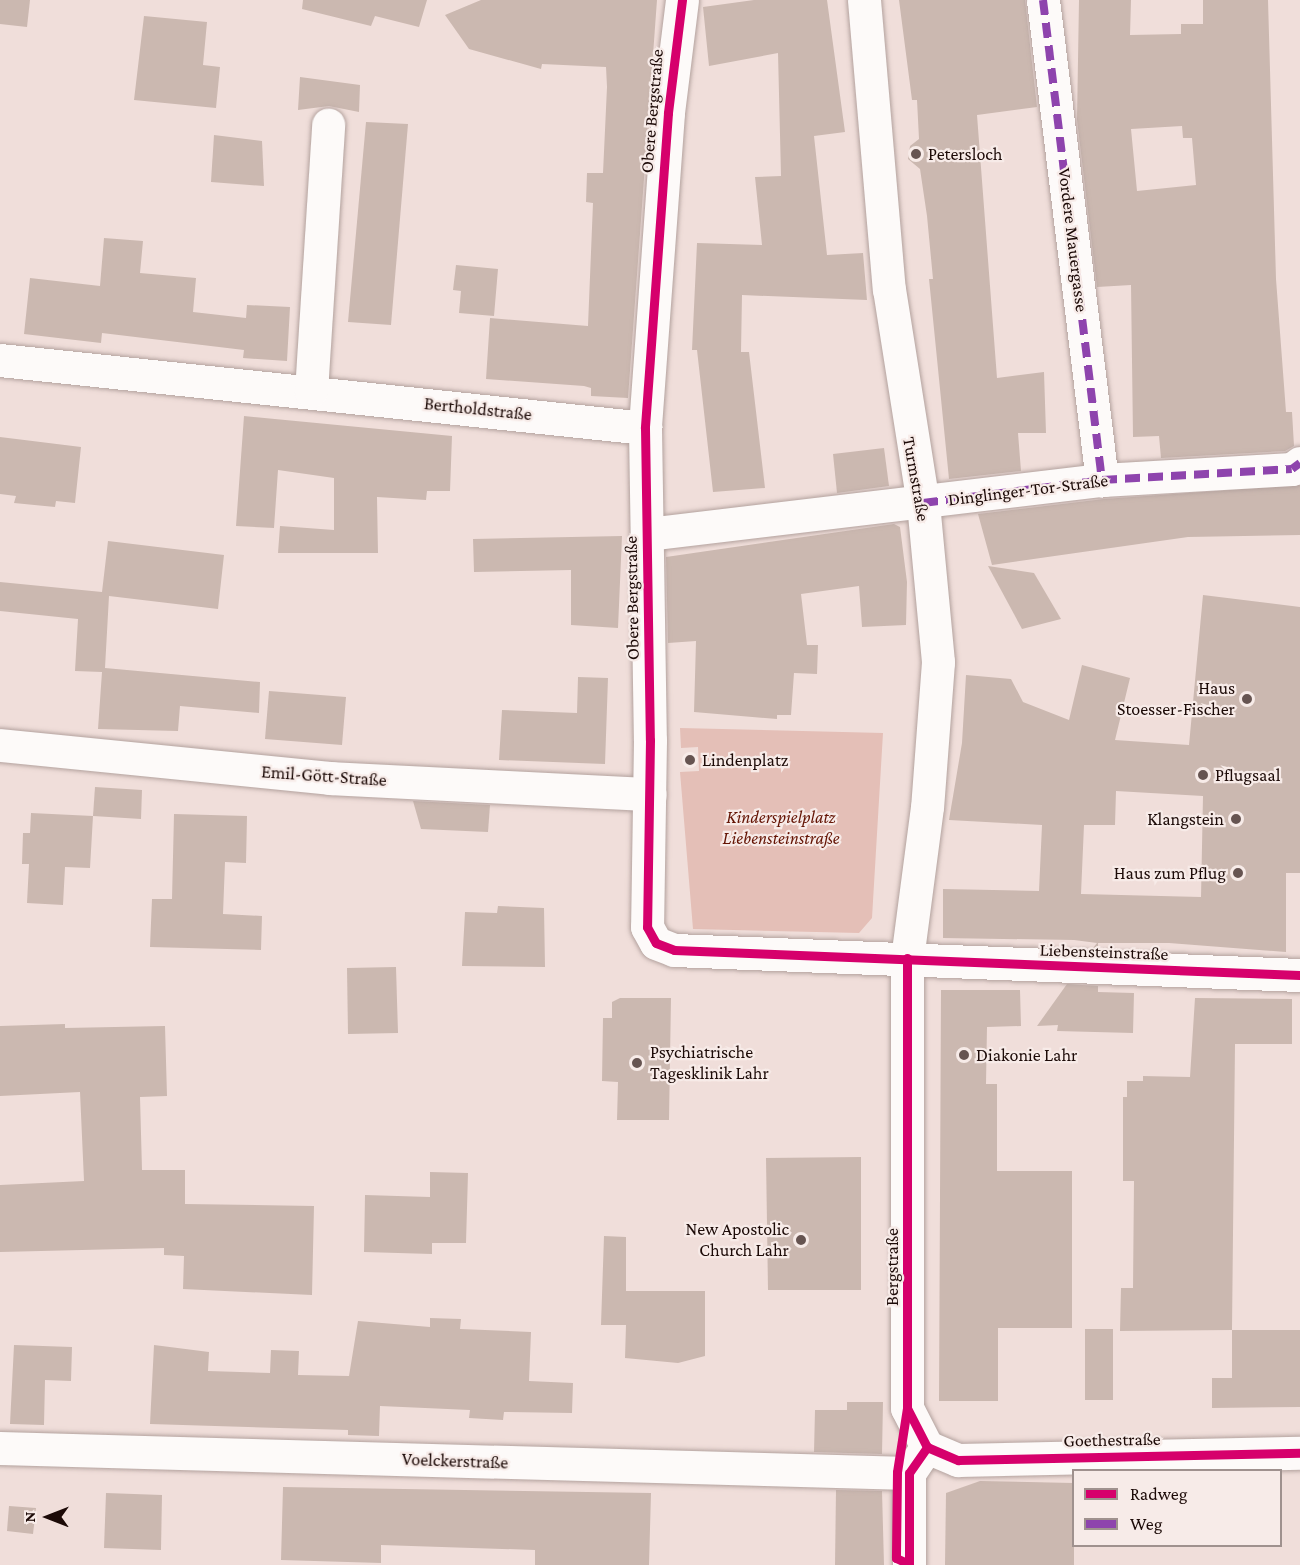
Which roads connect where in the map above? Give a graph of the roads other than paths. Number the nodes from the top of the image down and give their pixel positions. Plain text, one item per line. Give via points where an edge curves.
1 (682, 0) edge
2 (864, 0) edge
3 (1044, 5) edge
4 (328, 125) dead end
5 (0, 360) edge
6 (311, 391) junction
7 (645, 428) junction
8 (1300, 463) edge
9 (1102, 480) junction
10 (922, 503) junction
11 (648, 534) junction
12 (0, 745) edge
13 (650, 794) junction
14 (907, 958) junction
15 (1300, 975) edge
16 (0, 1448) edge
17 (1300, 1453) edge
18 (918, 1460) junction
19 (909, 1565) edge

1 - 7 street, Obere Bergstraße via 669,95
2 - 10 street, Turmstraße via 889,289
3 - 9 street, Vordere Mauergasse
4 - 6 street
5 - 6 street, Bertholdstraße
6 - 7 street, Bertholdstraße
7 - 11 street, Obere Bergstraße
8 - 9 street, Dinglinger-Tor-Straße via 1292,469
9 - 10 street, Dinglinger-Tor-Straße
10 - 11 street, Dinglinger-Tor-Straße
10 - 14 street, Turmstraße via 938,662 927,807
11 - 13 street, Obere Bergstraße
12 - 13 street, Emil-Gött-Straße via 330,778
13 - 14 street, Obere Bergstraße via 647,927 656,943 675,950
14 - 15 street, Liebensteinstraße
14 - 18 street, Bergstraße via 907,1408
16 - 18 street, Voelckerstraße
17 - 18 street, Goethestraße
18 - 19 street, Bergstraße

